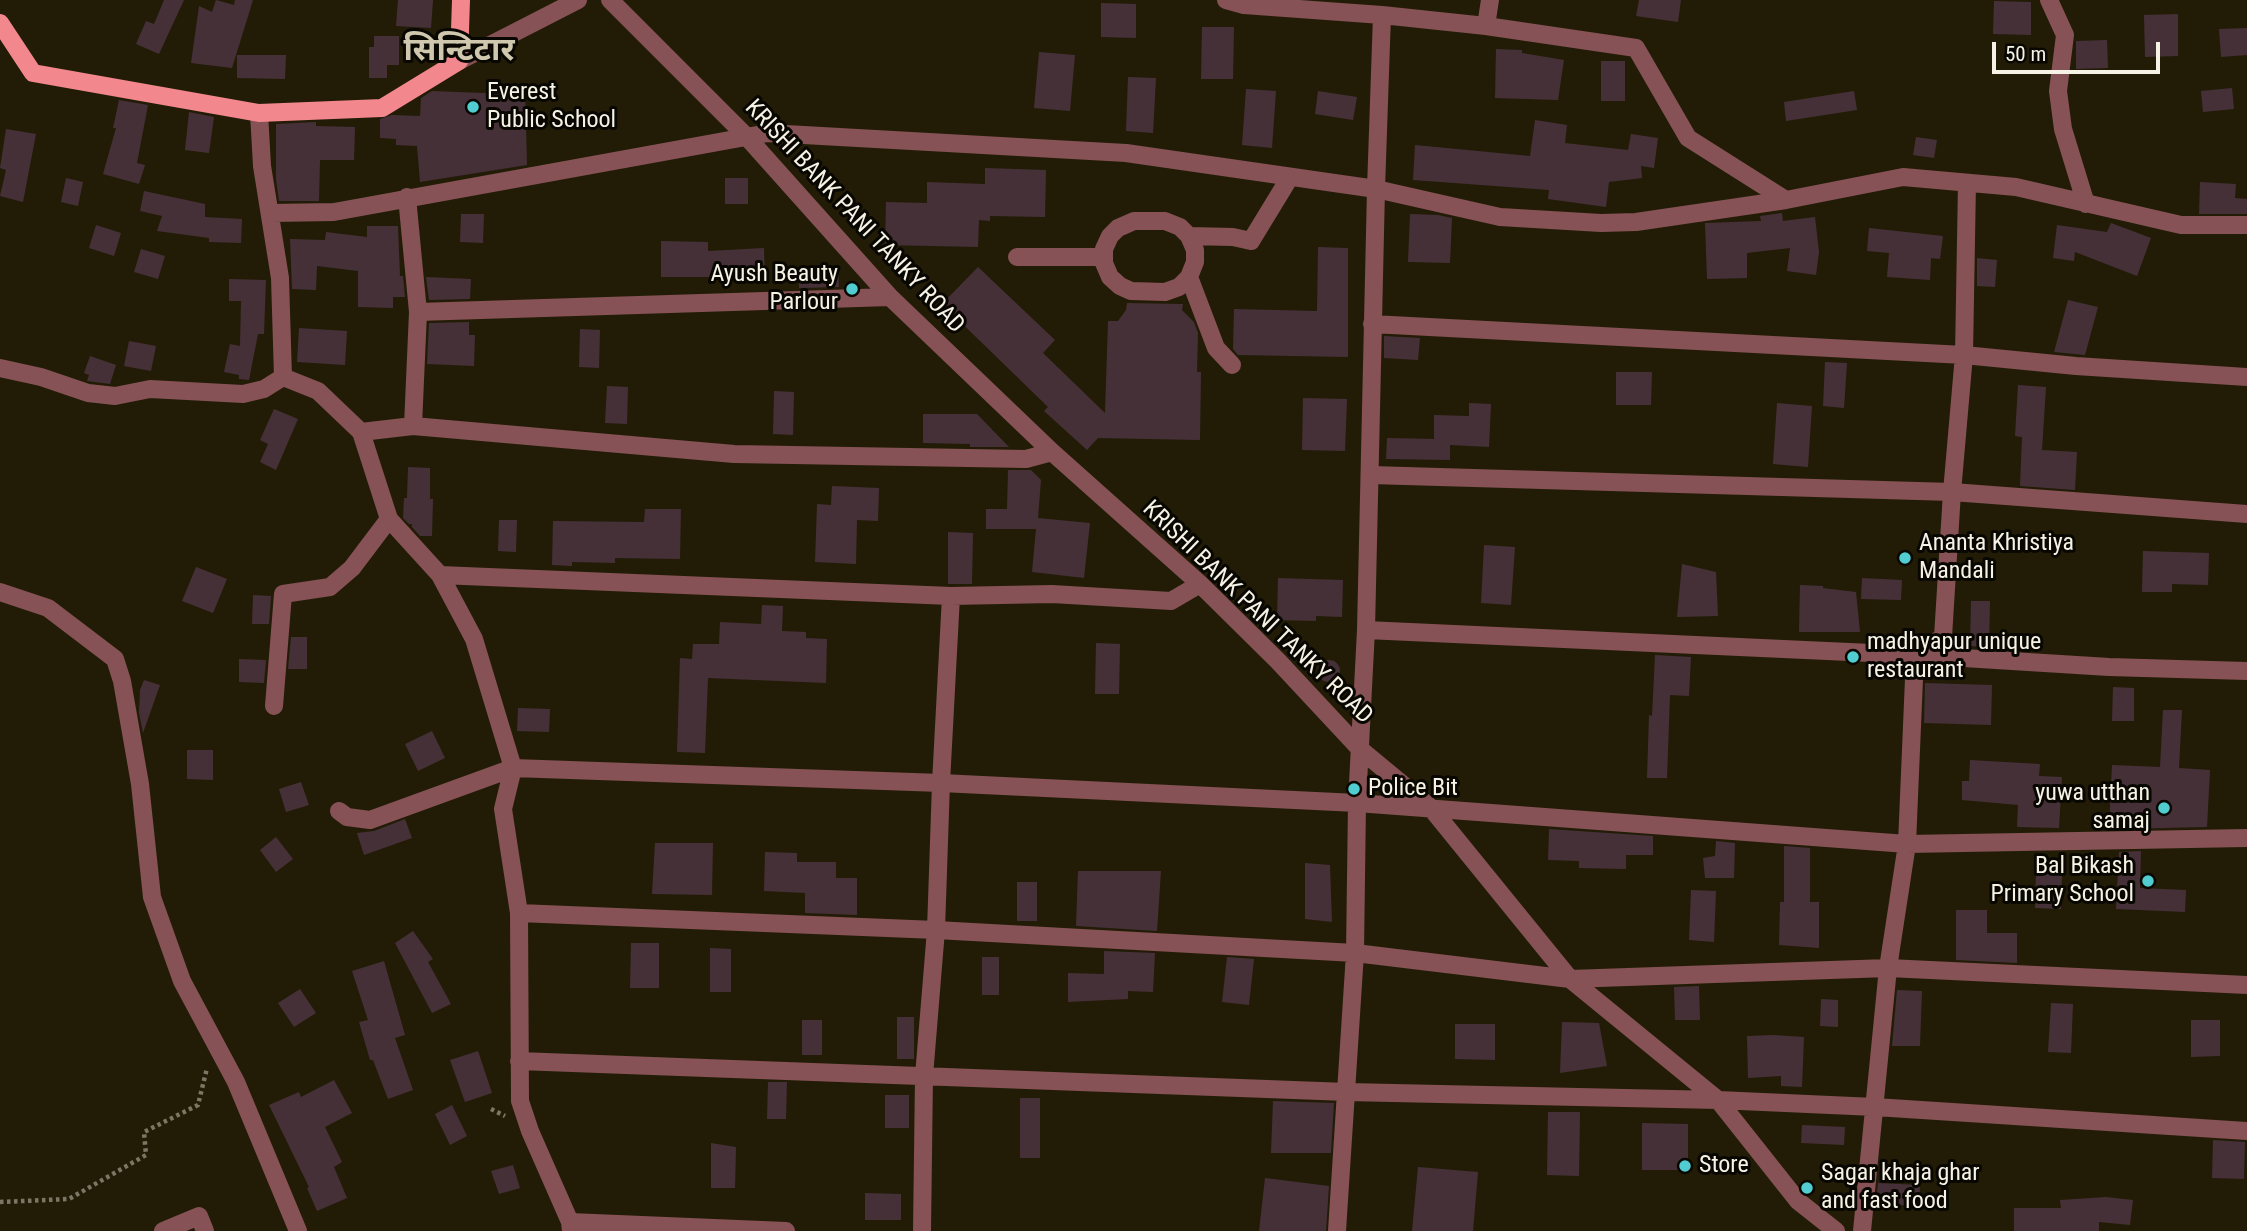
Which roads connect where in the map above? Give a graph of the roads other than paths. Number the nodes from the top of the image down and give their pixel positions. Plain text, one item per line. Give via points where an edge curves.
1 (461, 0) edge
2 (578, 0) edge
3 (610, 0) edge
4 (1226, 0) edge
5 (1490, 0) edge
6 (2049, 0) edge
7 (1382, 15) junction
8 (0, 23) edge
9 (1486, 26) junction
10 (459, 61) junction
11 (259, 113) junction
12 (746, 136) junction
13 (1290, 177) junction
14 (1967, 183) junction
15 (1376, 189) junction
16 (407, 197) junction
17 (1786, 200) junction
18 (2087, 204) junction
19 (271, 213) junction
20 (2247, 225) edge
21 (1188, 236) junction
22 (1017, 257) dead end
23 (1104, 257) junction
24 (1189, 277) junction
25 (890, 298) junction
26 (418, 312) junction
27 (1372, 324) junction
28 (1964, 355) junction
29 (1232, 365) dead end
30 (0, 368) edge
31 (283, 377) junction
32 (2247, 377) edge
33 (413, 426) junction
34 (361, 432) junction
35 (1052, 452) junction
36 (1371, 475) junction
37 (1952, 492) junction
38 (2247, 514) edge
39 (389, 519) junction
40 (440, 575) junction
41 (1200, 583) junction
42 (0, 592) edge
43 (951, 596) junction
44 (1366, 630) junction
45 (1915, 655) junction
46 (2247, 671) edge
47 (274, 706) dead end
48 (1361, 750) junction
49 (513, 768) junction
50 (941, 783) junction
51 (1357, 803) junction
52 (1431, 808) junction
53 (339, 811) dead end
54 (2247, 838) edge
55 (1907, 844) junction
56 (519, 913) junction
57 (936, 930) junction
58 (1355, 953) junction
59 (1888, 968) junction
60 (1570, 979) junction
61 (2247, 985) edge
62 (519, 1061) junction
63 (924, 1076) junction
64 (1346, 1092) junction
65 (1718, 1100) junction
66 (1875, 1107) junction
67 (2247, 1131) edge
68 (570, 1226) edge
69 (163, 1231) edge
70 (205, 1231) edge
71 (298, 1231) edge
72 (786, 1231) edge
73 (922, 1231) edge
74 (1337, 1231) edge
75 (1836, 1231) edge
76 (1862, 1231) edge

1 - 10 main road
2 - 10 street
3 - 12 street, KRISHI BANK PANI TANKY ROAD
4 - 7 street
5 - 9 street
6 - 18 street via 2065,35 2058,91 2063,129
7 - 9 street
7 - 15 street
8 - 11 main road via 33,73
9 - 17 street via 1636,48 1688,138
10 - 11 main road via 382,108
11 - 19 street
12 - 13 street via 768,133 1126,153
12 - 16 street
12 - 25 street, KRISHI BANK PANI TANKY ROAD
13 - 15 street
13 - 21 street via 1251,242
14 - 17 street via 1903,177
14 - 18 street via 2015,187
14 - 28 street
15 - 17 street via 1500,217 1601,223
15 - 27 street
16 - 19 street via 334,212
16 - 26 street
18 - 20 street via 2181,225
19 - 31 street via 280,278
21 - 23 street via 1165,221 1134,221 1110,236
21 - 24 street via 1195,250
22 - 23 street
23 - 24 street via 1110,277 1131,291 1165,292
24 - 29 street via 1216,348
25 - 26 street
25 - 35 street, KRISHI BANK PANI TANKY ROAD
26 - 33 street
27 - 28 street
27 - 36 street
28 - 32 street
28 - 37 street
30 - 31 street via 115,396 150,389 243,394 264,389
31 - 34 street via 318,391
33 - 34 street
33 - 35 street via 734,454 1026,459
34 - 39 street
35 - 41 street, KRISHI BANK PANI TANKY ROAD
36 - 37 street
36 - 44 street
37 - 38 street
37 - 45 street via 1943,637
39 - 40 street
39 - 47 street via 352,568 330,587 283,594
40 - 43 street
40 - 49 street via 474,639
41 - 43 street via 1171,601 1052,594
41 - 48 street, KRISHI BANK PANI TANKY ROAD
42 - 71 street via 48,608 115,659 140,784 152,897 182,981 236,1082
43 - 50 street
44 - 45 street
44 - 48 street
45 - 46 street
45 - 55 street
48 - 51 street
48 - 52 street, KRISHI BANK PANI TANKY ROAD
49 - 50 street
49 - 53 street via 370,820 347,817
49 - 56 street via 503,809
50 - 51 street
50 - 57 street
51 - 52 street
51 - 58 street
52 - 55 street
52 - 60 street, KRISHI BANK PANI TANKY ROAD
54 - 55 street
55 - 59 street
56 - 57 street
56 - 62 street
57 - 58 street
57 - 63 street
58 - 60 street
58 - 64 street
59 - 60 street
59 - 61 street
59 - 66 street
60 - 65 street, KRISHI BANK PANI TANKY ROAD
62 - 63 street
62 - 68 street via 520,1101
63 - 64 street
63 - 73 street
64 - 65 street
64 - 74 street
65 - 66 street
65 - 75 street, KRISHI BANK PANI TANKY ROAD via 1798,1201
66 - 67 street
66 - 76 street
68 - 72 street
69 - 70 street via 199,1216

